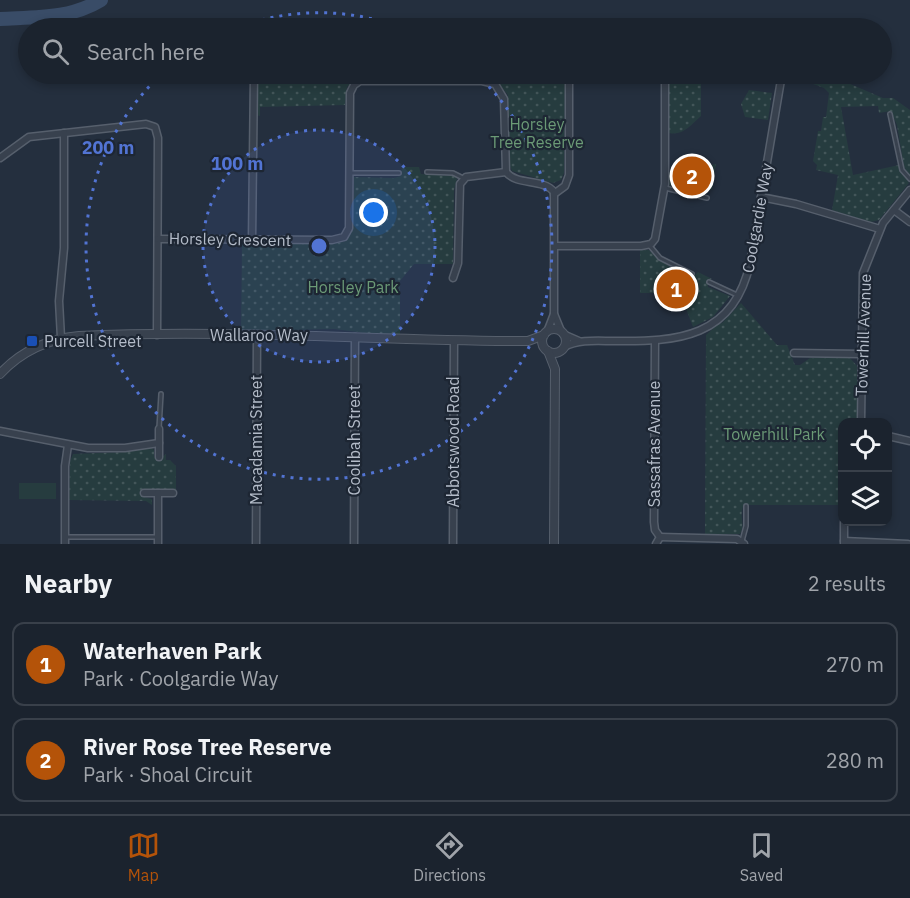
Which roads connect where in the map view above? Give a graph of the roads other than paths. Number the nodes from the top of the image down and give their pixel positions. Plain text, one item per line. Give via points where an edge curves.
1 (254, 84) edge
2 (356, 84) edge
3 (495, 84) edge
4 (569, 84) edge
5 (665, 84) edge
6 (780, 84) edge
7 (890, 114) dead end
8 (64, 133) junction
9 (0, 158) edge
10 (427, 172) dead end
11 (506, 172) junction
12 (350, 173) junction
13 (399, 173) dead end
14 (464, 179) junction
15 (910, 179) edge
16 (664, 188) junction
17 (910, 190) edge
18 (553, 191) junction
19 (761, 197) junction
20 (707, 198) dead end
21 (894, 210) junction
22 (910, 222) edge
23 (880, 229) junction
24 (158, 239) junction
25 (252, 240) junction
26 (649, 244) junction
27 (555, 246) junction
28 (692, 274) dead end
29 (453, 278) dead end
30 (709, 282) dead end
31 (738, 296) junction
32 (554, 314) junction
33 (562, 333) junction
34 (545, 334) junction
35 (158, 335) junction
36 (257, 335) junction
37 (355, 337) junction
38 (61, 338) junction
39 (454, 341) junction
40 (528, 341) junction
41 (580, 341) junction
42 (655, 342) junction
43 (563, 349) junction
44 (546, 350) junction
45 (861, 354) junction
46 (798, 362) dead end
47 (555, 369) junction
48 (0, 374) edge
49 (161, 394) dead end
50 (861, 418) edge
51 (159, 429) joint
52 (0, 431) edge
53 (892, 437) edge
54 (910, 441) edge
55 (159, 443) junction
56 (68, 445) junction
57 (159, 457) dead end
58 (144, 493) dead end
59 (158, 493) junction
60 (172, 493) dead end
61 (746, 506) dead end
62 (844, 526) edge
63 (660, 537) junction
64 (65, 541) edge
65 (158, 541) edge
66 (743, 542) edge
67 (844, 543) edge
68 (256, 544) edge
69 (354, 544) edge
70 (453, 544) edge
71 (554, 544) edge
72 (656, 544) edge
73 (908, 544) edge

1 - 25 street
2 - 12 street, Horsley Crescent via 350,93
3 - 11 street, Horsley Crescent via 504,99
4 - 18 street via 569,171 565,186
5 - 16 street
6 - 19 street, Coolgardie Way
7 - 15 lane via 902,170
8 - 9 street via 27,137
8 - 24 street via 155,126
8 - 38 street
10 - 14 lane via 453,173
11 - 14 street
11 - 18 street
12 - 13 lane
12 - 25 street, Horsley Crescent via 349,228 344,237
14 - 29 street via 459,189 458,263
16 - 20 lane
16 - 26 street via 656,236
17 - 21 street, Towerhill Avenue
18 - 27 street
19 - 23 street
19 - 31 street, Coolgardie Way via 748,270
21 - 22 street
21 - 23 street, Towerhill Avenue
23 - 45 street, Towerhill Avenue via 863,273
24 - 25 street, Horsley Crescent
24 - 35 street
26 - 27 street
26 - 28 lane via 660,258
27 - 32 street
30 - 31 lane
31 - 42 street, Coolgardie Way via 720,317 698,332
32 - 33 street
32 - 34 street
33 - 34 street via 554,330
33 - 41 street, Coolgardie Way
33 - 43 street via 566,341
34 - 40 street, Wallaroo Way
34 - 44 street
35 - 36 street, Wallaroo Way
35 - 38 street, Wallaroo Way
36 - 37 street, Wallaroo Way
36 - 68 street, Macadamia Street
37 - 39 street, Wallaroo Way
37 - 69 street, Coolibah Street
38 - 48 street, Wallaroo Way via 27,352
39 - 40 street, Wallaroo Way
39 - 70 street, Abbotswood Road
40 - 44 street, Wallaroo Way
41 - 42 street, Coolgardie Way
41 - 43 street, Coolgardie Way
42 - 63 street, Sassafras Avenue via 654,522
43 - 44 street
43 - 47 street
44 - 47 street
45 - 46 street via 796,354
45 - 50 street, Towerhill Avenue
47 - 71 street
49 - 51 lane
51 - 55 street
52 - 56 street
53 - 54 street
55 - 56 street via 120,448
55 - 57 street
56 - 64 street
58 - 59 street
59 - 60 street
59 - 65 street
61 - 66 lane
62 - 67 street
63 - 66 street
63 - 72 street
64 - 65 lane
67 - 73 street

